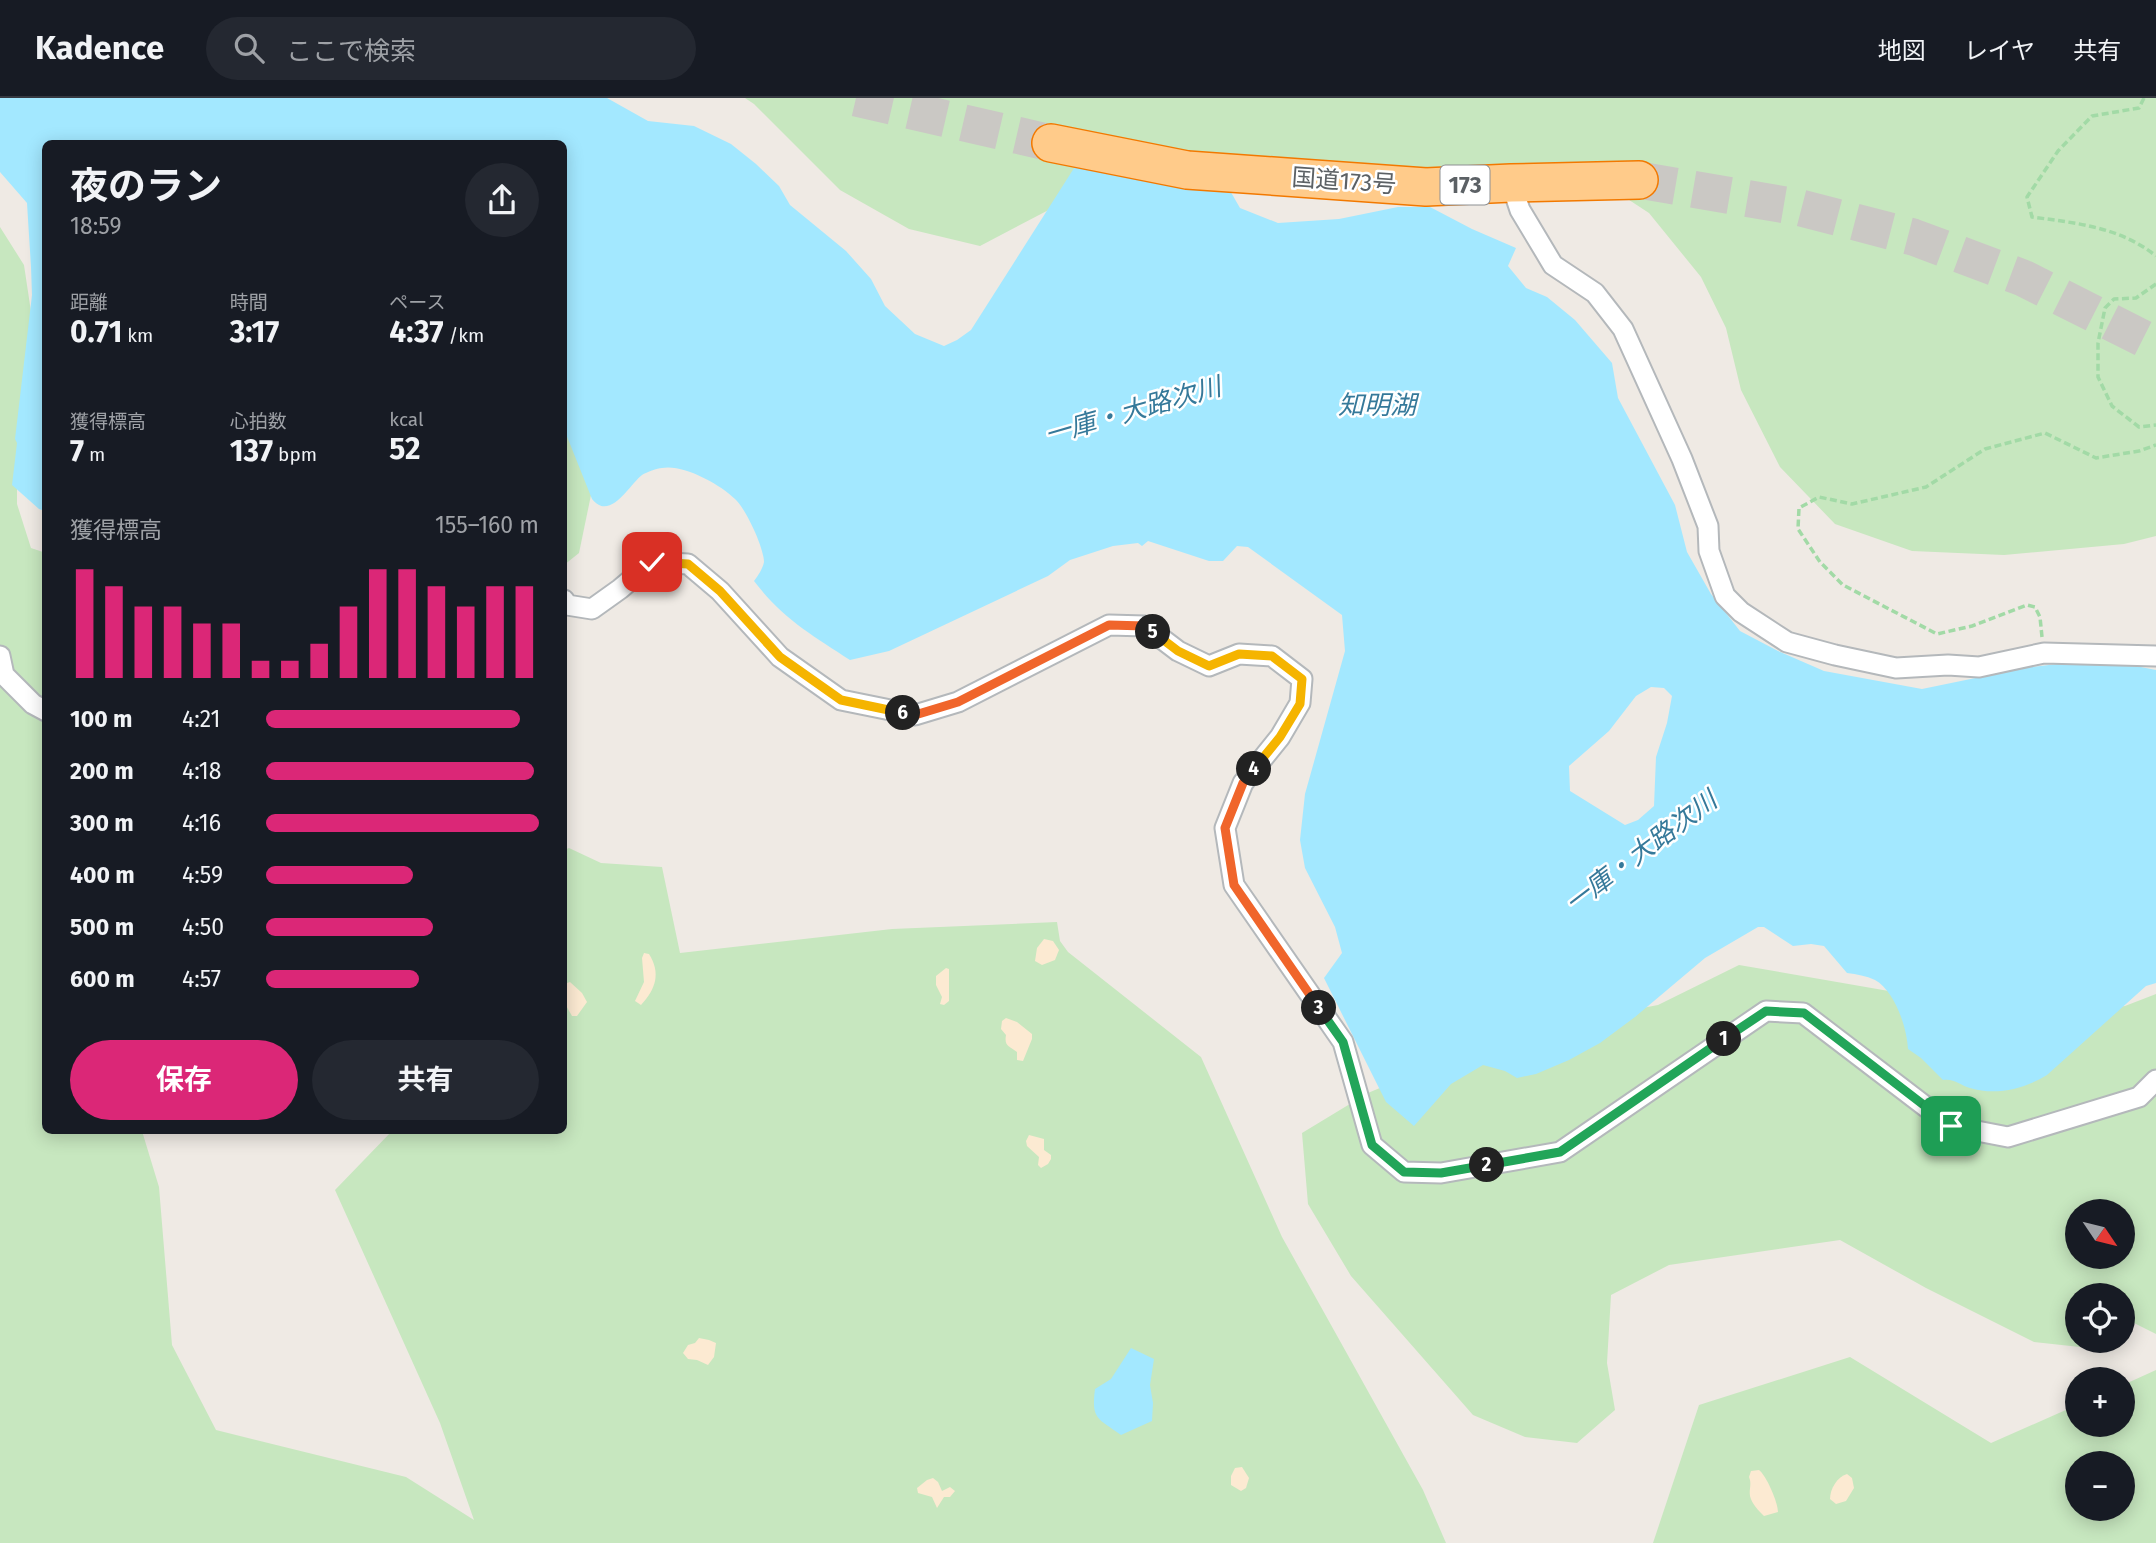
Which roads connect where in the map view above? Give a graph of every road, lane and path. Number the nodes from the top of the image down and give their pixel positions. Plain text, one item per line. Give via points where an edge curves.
1 (2144, 98) edge
2 (1051, 143) tunnel mouth
3 (1639, 180) tunnel mouth
4 (1515, 196) junction
5 (2156, 256) edge
6 (2156, 284) edge
7 (2156, 425) edge
8 (2156, 445) edge
9 (567, 604) edge
10 (2044, 653) junction
11 (0, 656) edge
12 (2156, 656) edge
13 (42, 709) edge
14 (2156, 1080) edge

1 - 5 path via 2140,108 2092,116 2058,151 2027,197 2032,217 2118,233
2 - 4 highway, 国道173号 / 173 via 1187,170
3 - 4 highway, 国道173号 / 173
4 - 10 street via 1553,265 1595,293 1623,329 1687,470 1708,526 1709,551 1725,596 1741,612 1787,642 1896,668 1979,667
6 - 7 path via 2136,298 2114,299 2105,307 2098,377 2112,406 2139,427
8 - 10 path via 2096,458 2045,433 1986,449 1926,487 1852,504 1819,497 1799,508 1798,529 1820,562 1843,585 1937,634 2027,605 2035,607
9 - 14 street via 592,609 652,562 688,564 720,591 780,657 841,700 915,715 958,702 1109,625 1145,626 1178,651 1209,666 1239,654 1272,656 1302,679 1300,704 1243,783 1225,828 1234,885 1343,1042 1372,1145 1404,1172 1441,1173 1560,1152 1766,1011 1804,1013 1951,1126 2008,1137 2138,1097
10 - 12 street
11 - 13 street via 4,675

